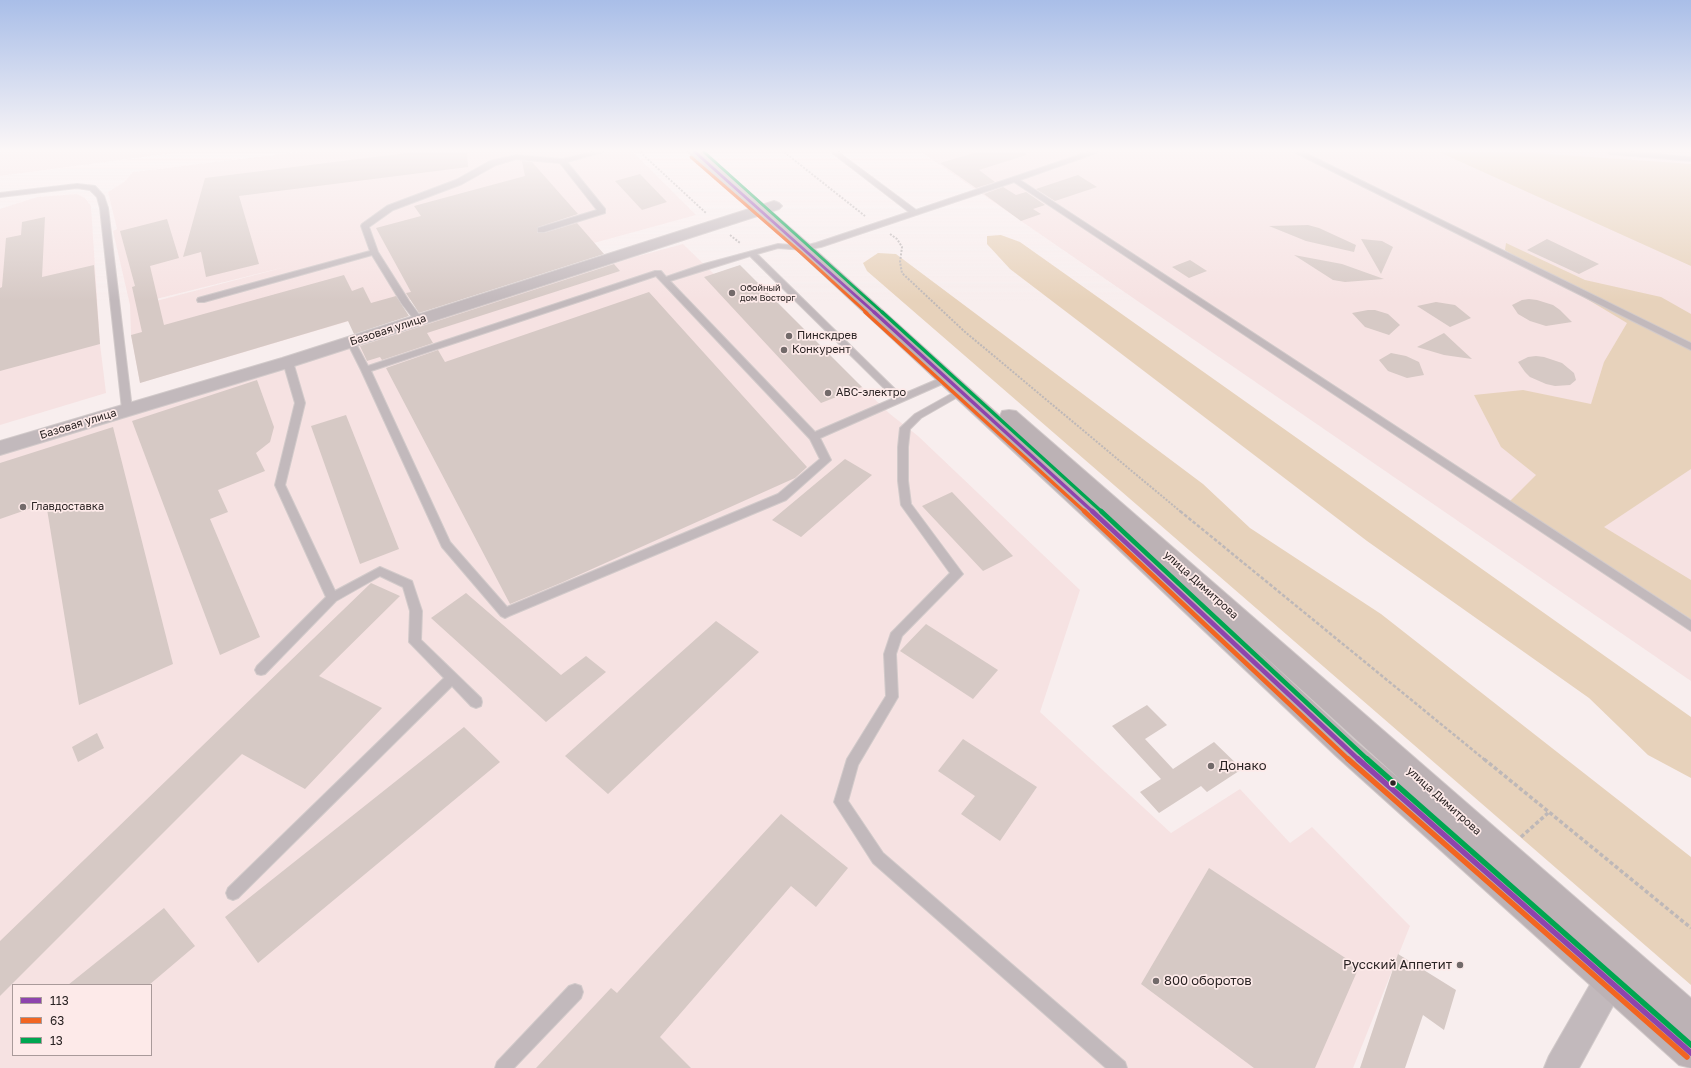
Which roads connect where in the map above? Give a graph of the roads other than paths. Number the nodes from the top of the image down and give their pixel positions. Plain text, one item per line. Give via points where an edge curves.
1 (101, 202) edge
2 (406, 202) edge
3 (595, 202) edge
4 (759, 202) edge
5 (761, 202) edge
6 (900, 202) edge
7 (949, 202) edge
8 (1048, 202) edge
9 (1398, 202) edge
10 (767, 208) junction
11 (915, 213) junction
12 (541, 230) dead end
13 (811, 247) junction
14 (374, 252) junction
15 (752, 254) junction
16 (666, 280) junction
17 (201, 300) dead end
18 (419, 320) junction
19 (351, 342) junction
20 (1691, 347) edge
21 (288, 362) junction
22 (366, 370) junction
23 (953, 385) junction
24 (900, 399) junction
25 (127, 409) junction
26 (814, 437) junction
27 (0, 448) edge
28 (332, 598) junction
29 (1691, 626) edge
30 (261, 670) dead end
31 (452, 678) junction
32 (476, 702) dead end
33 (233, 892) dead end
34 (1619, 971) junction
35 (575, 992) dead end
36 (1691, 1019) edge
37 (1691, 1053) edge
38 (503, 1068) edge
39 (1119, 1068) edge
40 (1561, 1068) edge

1 - 25 lane
2 - 14 lane via 390,208 365,226
3 - 12 lane via 602,211
4 - 10 main road, улица Димитрова
5 - 10 main road, улица Димитрова
6 - 11 lane
7 - 11 lane
8 - 29 lane
9 - 20 lane
10 - 13 main road, улица Димитрова
10 - 18 street, Базовая улица
11 - 13 lane
13 - 15 lane via 778,246
13 - 23 main road, улица Димитрова
13 - 34 main road, улица Димитрова via 958,371
14 - 17 lane
14 - 18 lane
15 - 16 lane
15 - 24 lane
16 - 22 lane via 658,273
16 - 26 lane
18 - 19 street, Базовая улица
19 - 21 street, Базовая улица
19 - 22 lane
21 - 25 street, Базовая улица
21 - 28 lane via 300,403 280,485
22 - 26 lane via 446,544 505,613 782,497 826,460
23 - 24 lane
23 - 34 main road, улица Димитрова via 1107,524 1344,748
23 - 39 lane via 905,428 902,447 906,505 957,574 898,633 890,654 892,697 852,763 841,802 878,858
24 - 26 lane
25 - 27 street, Базовая улица
28 - 30 lane
28 - 31 lane via 380,571 408,584 416,611 415,642
31 - 32 lane
31 - 33 lane
34 - 36 main road, улица Димитрова
34 - 37 main road, улица Димитрова
34 - 40 street
35 - 38 lane

